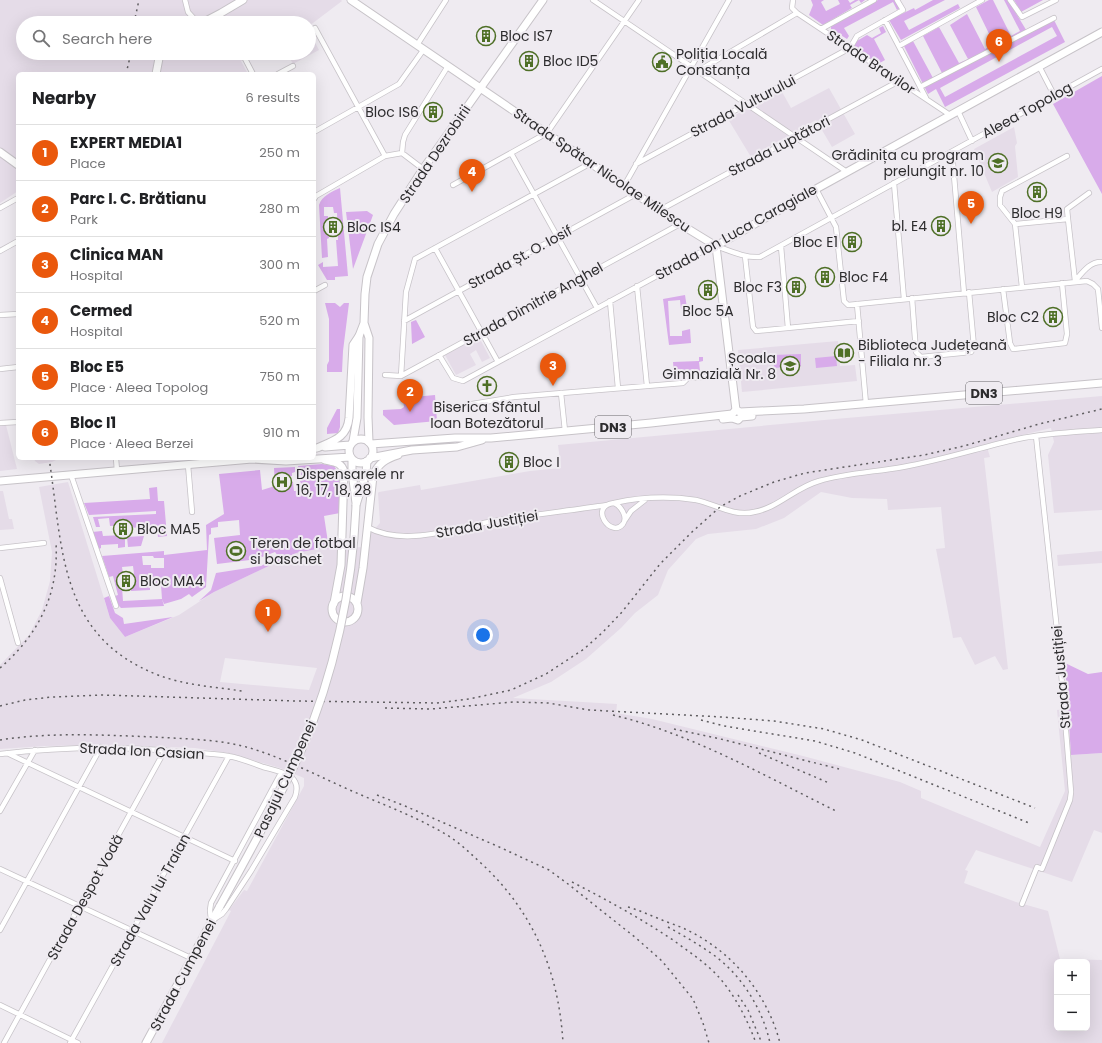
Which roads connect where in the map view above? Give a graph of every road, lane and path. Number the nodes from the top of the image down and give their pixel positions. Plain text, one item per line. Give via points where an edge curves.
1 (185, 0) edge
2 (243, 0) edge
3 (351, 0) edge
4 (446, 0) edge
5 (543, 0) edge
6 (593, 0) edge
7 (639, 0) edge
8 (729, 0) edge
9 (794, 0) edge
10 (874, 0) edge
11 (897, 0) edge
12 (982, 0) edge
13 (1010, 0) edge
14 (1056, 0) edge
15 (797, 13) junction
16 (192, 16) edge
17 (215, 16) edge
18 (1054, 18) dead end
19 (885, 20) junction
20 (625, 21) junction
21 (821, 29) junction
22 (316, 30) edge
23 (1102, 32) edge
24 (417, 45) junction
25 (899, 46) junction
26 (850, 48) junction
27 (424, 49) junction
28 (159, 60) edge
29 (246, 60) edge
30 (293, 66) dead end
31 (448, 66) junction
32 (1039, 66) junction
33 (691, 67) junction
34 (1102, 69) edge
35 (698, 71) junction
36 (156, 72) edge
37 (252, 72) edge
38 (282, 72) edge
39 (899, 81) junction
40 (920, 87) junction
41 (480, 88) junction
42 (1054, 95) junction
43 (927, 100) junction
44 (746, 104) junction
45 (359, 108) junction
46 (958, 111) junction
47 (950, 115) junction
48 (316, 131) edge
49 (547, 133) junction
50 (795, 138) junction
51 (972, 141) junction
52 (0, 152) edge
53 (952, 152) junction
54 (402, 153) junction
55 (511, 153) junction
56 (385, 156) junction
57 (1067, 156) dead end
58 (591, 163) junction
59 (16, 164) edge
60 (636, 164) junction
61 (424, 169) junction
62 (846, 172) junction
63 (894, 183) junction
64 (453, 185) dead end
65 (624, 186) junction
66 (816, 189) junction
67 (1089, 193) dead end
68 (534, 194) junction
69 (636, 194) junction
70 (316, 195) edge
71 (16, 199) edge
72 (0, 208) edge
73 (660, 210) junction
74 (831, 218) junction
75 (1068, 219) junction
76 (680, 224) junction
77 (1015, 224) junction
78 (557, 237) junction
79 (16, 242) edge
80 (716, 246) junction
81 (781, 246) junction
82 (435, 248) junction
83 (0, 251) edge
84 (745, 256) junction
85 (1102, 262) edge
86 (580, 278) junction
87 (1076, 281) junction
88 (1062, 283) junction
89 (325, 285) dead end
90 (637, 286) junction
91 (1022, 287) junction
92 (1004, 289) junction
93 (316, 290) edge
94 (459, 291) junction
95 (967, 293) junction
96 (912, 298) junction
97 (904, 299) junction
98 (610, 301) junction
99 (857, 304) junction
100 (597, 308) junction
101 (16, 314) edge
102 (0, 315) edge
103 (404, 321) junction
104 (859, 321) junction
105 (364, 323) junction
106 (788, 328) junction
107 (1102, 328) edge
108 (481, 332) junction
109 (359, 336) junction
110 (439, 355) junction
111 (498, 362) junction
112 (16, 367) edge
113 (0, 369) edge
114 (385, 375) dead end
115 (732, 375) junction
116 (401, 376) junction
117 (1102, 383) edge
118 (647, 386) junction
119 (618, 388) junction
120 (562, 393) junction
121 (866, 404) junction
122 (466, 405) dead end
123 (804, 409) junction
124 (736, 414) junction
125 (764, 414) junction
126 (707, 420) junction
127 (16, 422) edge
128 (661, 422) junction
129 (0, 423) edge
130 (1102, 430) edge
131 (565, 431) junction
132 (1036, 436) junction
133 (491, 438) junction
134 (352, 443) junction
135 (370, 443) junction
136 (316, 448) edge
137 (412, 450) junction
138 (351, 458) junction
139 (318, 459) joint
140 (116, 460) edge
141 (221, 460) edge
142 (270, 460) edge
143 (302, 460) edge
144 (369, 460) junction
145 (188, 465) junction
146 (117, 471) junction
147 (352, 472) junction
148 (71, 475) junction
149 (0, 481) edge
150 (363, 484) junction
151 (344, 493) junction
152 (646, 499) junction
153 (614, 503) junction
154 (356, 505) junction
155 (607, 505) junction
156 (192, 512) dead end
157 (368, 514) junction
158 (624, 523) junction
159 (367, 527) junction
160 (44, 543) dead end
161 (0, 548) edge
162 (0, 578) edge
163 (334, 603) junction
164 (357, 603) junction
165 (116, 606) dead end
166 (18, 643) dead end
167 (101, 747) junction
168 (34, 750) junction
169 (165, 750) junction
170 (6, 753) junction
171 (0, 754) edge
172 (229, 756) junction
173 (27, 763) junction
174 (282, 773) junction
175 (79, 787) junction
176 (0, 812) edge
177 (131, 812) junction
178 (184, 837) junction
179 (235, 861) junction
180 (0, 869) edge
181 (27, 882) junction
182 (1022, 904) dead end
183 (79, 906) junction
184 (220, 906) joint
185 (211, 921) junction
186 (0, 930) edge
187 (132, 931) junction
188 (191, 958) junction
189 (0, 1005) edge
190 (20, 1015) junction
191 (71, 1042) edge
192 (4, 1043) edge
193 (78, 1043) edge
194 (146, 1043) edge

1 - 16 street
2 - 17 main road
3 - 24 main road, Strada Spătar Nicolae Milescu
4 - 24 street
5 - 41 main road, Strada Dezrobirii
6 - 20 street
7 - 20 street
8 - 33 street
9 - 15 street, Strada Bravilor via 792,8
10 - 21 street
11 - 19 street via 903,10
12 - 25 street
13 - 14 street via 1022,17
15 - 21 street, Strada Bravilor
15 - 35 street
18 - 40 street
19 - 25 street
19 - 26 street via 856,36
20 - 33 street
20 - 49 street
21 - 26 street, Strada Bravilor
22 - 45 street
23 - 32 main road, Strada Ion Luca Caragiale
24 - 27 main road, Strada Spătar Nicolae Milescu
25 - 40 street
26 - 39 street, Strada Bravilor
26 - 44 street, Strada Vulturului
27 - 31 main road, Strada Spătar Nicolae Milescu
27 - 45 street via 399,84
28 - 36 main road
29 - 37 street
30 - 38 street
31 - 41 main road, Strada Spătar Nicolae Milescu
31 - 54 street via 405,135
32 - 42 street
32 - 46 main road, Strada Ion Luca Caragiale
33 - 35 street
33 - 60 street
34 - 42 street, Aleea Topolog
35 - 44 street
39 - 43 street, Strada Bravilor
39 - 50 street, Strada Luptători
40 - 43 street
41 - 49 main road, Strada Spătar Nicolae Milescu
41 - 61 main road, Strada Dezrobirii
42 - 51 street, Aleea Topolog
43 - 47 street, Strada Bravilor
44 - 50 street
44 - 60 street, Strada Vulturului
45 - 48 street
45 - 56 street
46 - 47 main road, Strada Ion Luca Caragiale
46 - 51 street
47 - 62 main road, Strada Ion Luca Caragiale
49 - 55 street
49 - 58 main road, Strada Spătar Nicolae Milescu
50 - 62 street
50 - 73 street, Strada Luptători
51 - 53 street, Aleea Topolog
52 - 59 main road
53 - 63 street, Aleea Topolog
53 - 95 street
54 - 56 street
54 - 61 street
55 - 64 street
55 - 68 street
56 - 70 street
57 - 77 street via 1002,191 1000,205
58 - 65 main road, Strada Spătar Nicolae Milescu
58 - 68 street
60 - 65 street
61 - 105 main road, Strada Dezrobirii via 394,214 378,244 367,277
62 - 66 main road, Strada Ion Luca Caragiale
63 - 74 street, Aleea Topolog
63 - 97 street
65 - 69 main road, Strada Spătar Nicolae Milescu
66 - 74 street
66 - 80 main road, Strada Ion Luca Caragiale
67 - 75 street via 1067,209
68 - 78 street
68 - 82 street
69 - 73 main road, Strada Spătar Nicolae Milescu
69 - 78 street, Strada Șt. O. Iosif
71 - 72 street
73 - 76 main road, Strada Spătar Nicolae Milescu
74 - 81 street, Aleea Topolog
74 - 99 street via 836,227 844,301 848,305
75 - 77 street
75 - 87 street
76 - 80 main road, Strada Spătar Nicolae Milescu
76 - 86 street, Strada Dimitrie Anghel
77 - 91 street
78 - 86 street
78 - 94 street, Strada Șt. O. Iosif
79 - 83 street
80 - 84 street, Aleea Topolog
80 - 90 street, Strada Ion Luca Caragiale
80 - 115 main road
81 - 84 street, Aleea Topolog via 760,257
81 - 106 street
82 - 94 street
82 - 103 street via 415,259 406,292
84 - 106 street via 753,327 756,331
85 - 87 street via 1085,269
86 - 100 street
86 - 108 street, Strada Dimitrie Anghel
87 - 88 street
87 - 107 street via 1087,281 1098,289
88 - 91 street
88 - 92 street via 1067,334 1065,343 1014,349 1010,343
89 - 93 street
90 - 98 street, Strada Ion Luca Caragiale
90 - 118 street
91 - 92 street
92 - 95 street
94 - 103 street, Strada Șt. O. Iosif
94 - 108 street
95 - 96 street
95 - 96 street via 974,347 971,352 921,357 916,352
96 - 97 street
97 - 99 street
98 - 100 street, Strada Ion Luca Caragiale
98 - 119 street
99 - 104 street
100 - 111 street, Strada Ion Luca Caragiale
101 - 102 street
103 - 116 street
104 - 106 street
104 - 121 street
105 - 109 main road, Strada Dezrobirii
105 - 135 main road, Strada Dezrobirii via 369,338
108 - 110 street, Strada Dimitrie Anghel
108 - 111 street
109 - 134 main road, Strada Dezrobirii via 357,418
109 - 136 main road via 353,345 347,428 339,437
110 - 111 street, Strada Ion Luca Caragiale via 453,378 463,381
110 - 116 street, Strada Dimitrie Anghel
112 - 113 street
114 - 116 street
115 - 118 street via 688,378 683,383
115 - 124 main road
117 - 121 main road, DN3
118 - 119 street
119 - 120 street
120 - 122 street
120 - 131 street
121 - 123 main road, DN3
123 - 124 main road, DN3
123 - 125 main road, DN3
124 - 125 main road, DN3
124 - 126 main road, DN3
124 - 128 main road, DN3
125 - 126 main road via 737,423
126 - 128 main road, DN3
127 - 129 street
128 - 131 main road, DN3
130 - 132 street
131 - 133 main road, DN3
132 - 152 street via 903,467 817,481 753,513 742,514 684,499
132 - 182 street, Strada Justiției via 1060,658 1071,792 1042,869 1037,868
133 - 135 main road, DN3
133 - 137 main road, DN3 via 457,447
134 - 135 main road, DN3 via 361,438
134 - 136 main road, DN3
134 - 138 main road via 349,452
135 - 144 main road via 373,452
137 - 144 main road, DN3
137 - 157 main road via 387,459 376,468
138 - 139 main road, DN3
138 - 144 main road, DN3 via 360,462
138 - 147 main road
139 - 151 main road via 335,462 342,467
140 - 146 street
141 - 145 main road, DN3
142 - 143 main road, DN3
144 - 150 main road
145 - 146 main road, DN3
145 - 156 street
146 - 148 main road, DN3
147 - 151 main road
147 - 154 main road
148 - 149 main road, DN3
148 - 165 street
150 - 154 main road
150 - 157 main road
151 - 163 main road via 341,565
152 - 153 street
152 - 158 street via 631,511
153 - 155 street
153 - 158 street via 623,511
154 - 184 main road, Pasajul Cumpenei, bridge via 348,587 326,683 311,727 288,779
155 - 158 street via 602,512 608,526 615,528
155 - 159 street, Strada Justiției via 489,522 434,534 408,536 382,533
157 - 159 main road
159 - 164 main road
160 - 161 street
162 - 166 street
163 - 164 main road via 339,598 347,596
163 - 164 main road via 333,614 343,622 355,618 358,611
167 - 168 street, Strada Ion Casian
167 - 169 street, Strada Ion Casian
167 - 175 street
168 - 170 street, Strada Ion Casian
168 - 173 street
169 - 172 street, Strada Ion Casian
169 - 177 street, Strada Despot Vodă
170 - 171 street, Strada Ion Casian
170 - 173 street
172 - 174 street, Strada Ion Casian
172 - 178 street, Strada Valu lui Traian
173 - 175 street
173 - 176 street
174 - 179 street
174 - 185 street, Strada Ion Casian via 296,781 295,796 226,909
175 - 177 street
175 - 181 street
177 - 178 street
177 - 183 street, Strada Despot Vodă
178 - 179 street
178 - 187 street, Strada Valu lui Traian
179 - 185 street via 211,903
180 - 181 street
181 - 183 street
181 - 186 street
183 - 187 street
183 - 190 street, Strada Despot Vodă
184 - 185 main road, Strada Cumpenei
185 - 188 main road, Strada Cumpenei
187 - 188 street
187 - 191 street, Strada Valu lui Traian
188 - 194 main road, Strada Cumpenei
189 - 190 street
190 - 191 street
190 - 192 street, Strada Despot Vodă
191 - 193 street

